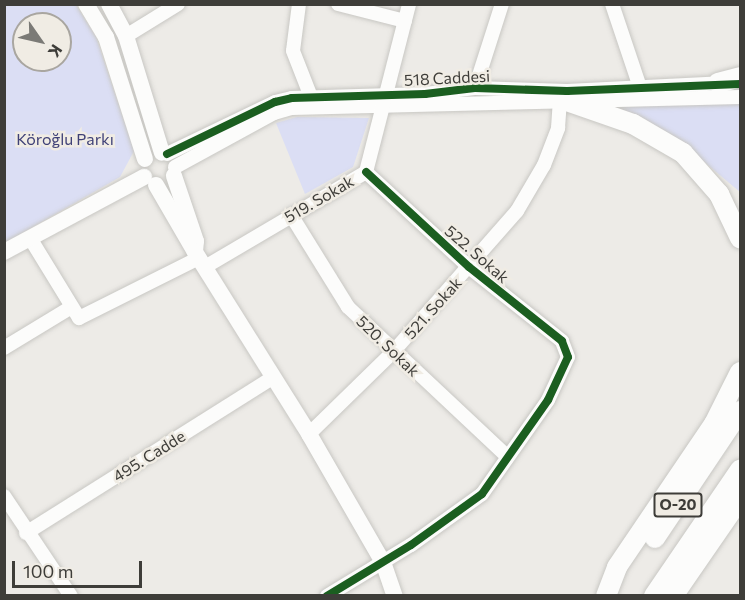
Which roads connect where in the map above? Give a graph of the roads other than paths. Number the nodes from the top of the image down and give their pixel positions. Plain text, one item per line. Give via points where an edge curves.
1 (86, 4) edge
2 (109, 4) edge
3 (178, 4) edge
4 (299, 4) edge
5 (338, 4) edge
6 (409, 4) edge
7 (502, 4) edge
8 (612, 4) edge
9 (405, 21) junction
10 (126, 36) junction
11 (741, 77) edge
12 (718, 83) junction
13 (741, 84) edge
14 (640, 87) junction
15 (475, 88) junction
16 (311, 97) junction
17 (741, 97) edge
18 (383, 100) junction
19 (562, 100) junction
20 (145, 159) junction
21 (170, 162) junction
22 (366, 172) junction
23 (150, 181) junction
24 (291, 215) junction
25 (30, 238) junction
26 (741, 238) edge
27 (4, 252) edge
28 (199, 259) junction
29 (470, 267) junction
30 (70, 308) junction
31 (4, 348) edge
32 (393, 352) junction
33 (741, 372) edge
34 (272, 379) junction
35 (741, 411) edge
36 (309, 434) junction
37 (508, 457) junction
38 (741, 470) edge
39 (4, 496) edge
40 (741, 499) edge
41 (26, 533) junction
42 (383, 562) junction
43 (71, 596) edge
44 (327, 596) edge
45 (395, 596) edge
46 (606, 596) edge
47 (611, 596) edge
48 (654, 596) edge
49 (673, 596) edge

1 - 20 main road via 106,37
2 - 10 main road
3 - 10 street
4 - 16 street via 293,51
5 - 9 street
6 - 9 street, 519. Sokak
7 - 15 street
8 - 14 street
9 - 18 street, 519. Sokak
10 - 21 main road
11 - 12 highway
12 - 13 street, 518 Caddesi
12 - 14 street, 518 Caddesi
14 - 15 street, 518 Caddesi
15 - 18 street, 518 Caddesi
16 - 18 street, 518 Caddesi
16 - 21 street, 518 Caddesi via 275,102
17 - 19 street, 518 Caddesi
18 - 19 street, 518 Caddesi
18 - 21 street, 518 Caddesi via 283,109
18 - 22 street, 519. Sokak
19 - 26 highway via 633,124 683,153 718,194
19 - 29 street, 521. Sokak via 558,128 534,186
20 - 21 main road
20 - 23 main road
21 - 23 main road via 166,183
21 - 28 main road
22 - 24 street, 519. Sokak
22 - 29 street, 522. Sokak
23 - 25 main road
23 - 28 main road
24 - 28 street, 519. Sokak
24 - 32 street, 520. Sokak via 348,307
25 - 27 main road
25 - 30 street
28 - 30 street, 519. Sokak via 83,317 75,316
28 - 34 main road
29 - 32 street, 521. Sokak
29 - 37 street, 522. Sokak via 562,341 568,357 548,400
30 - 31 street
32 - 36 street, 521. Sokak
32 - 37 street, 520. Sokak
33 - 46 highway via 697,450 617,567
34 - 36 main road
34 - 41 street, 495. Cadde
35 - 47 highway, O-20 via 695,482
36 - 42 main road
37 - 42 street via 482,494
38 - 48 highway, O-20
39 - 41 street
40 - 49 highway
41 - 43 street
42 - 44 street
42 - 45 main road

